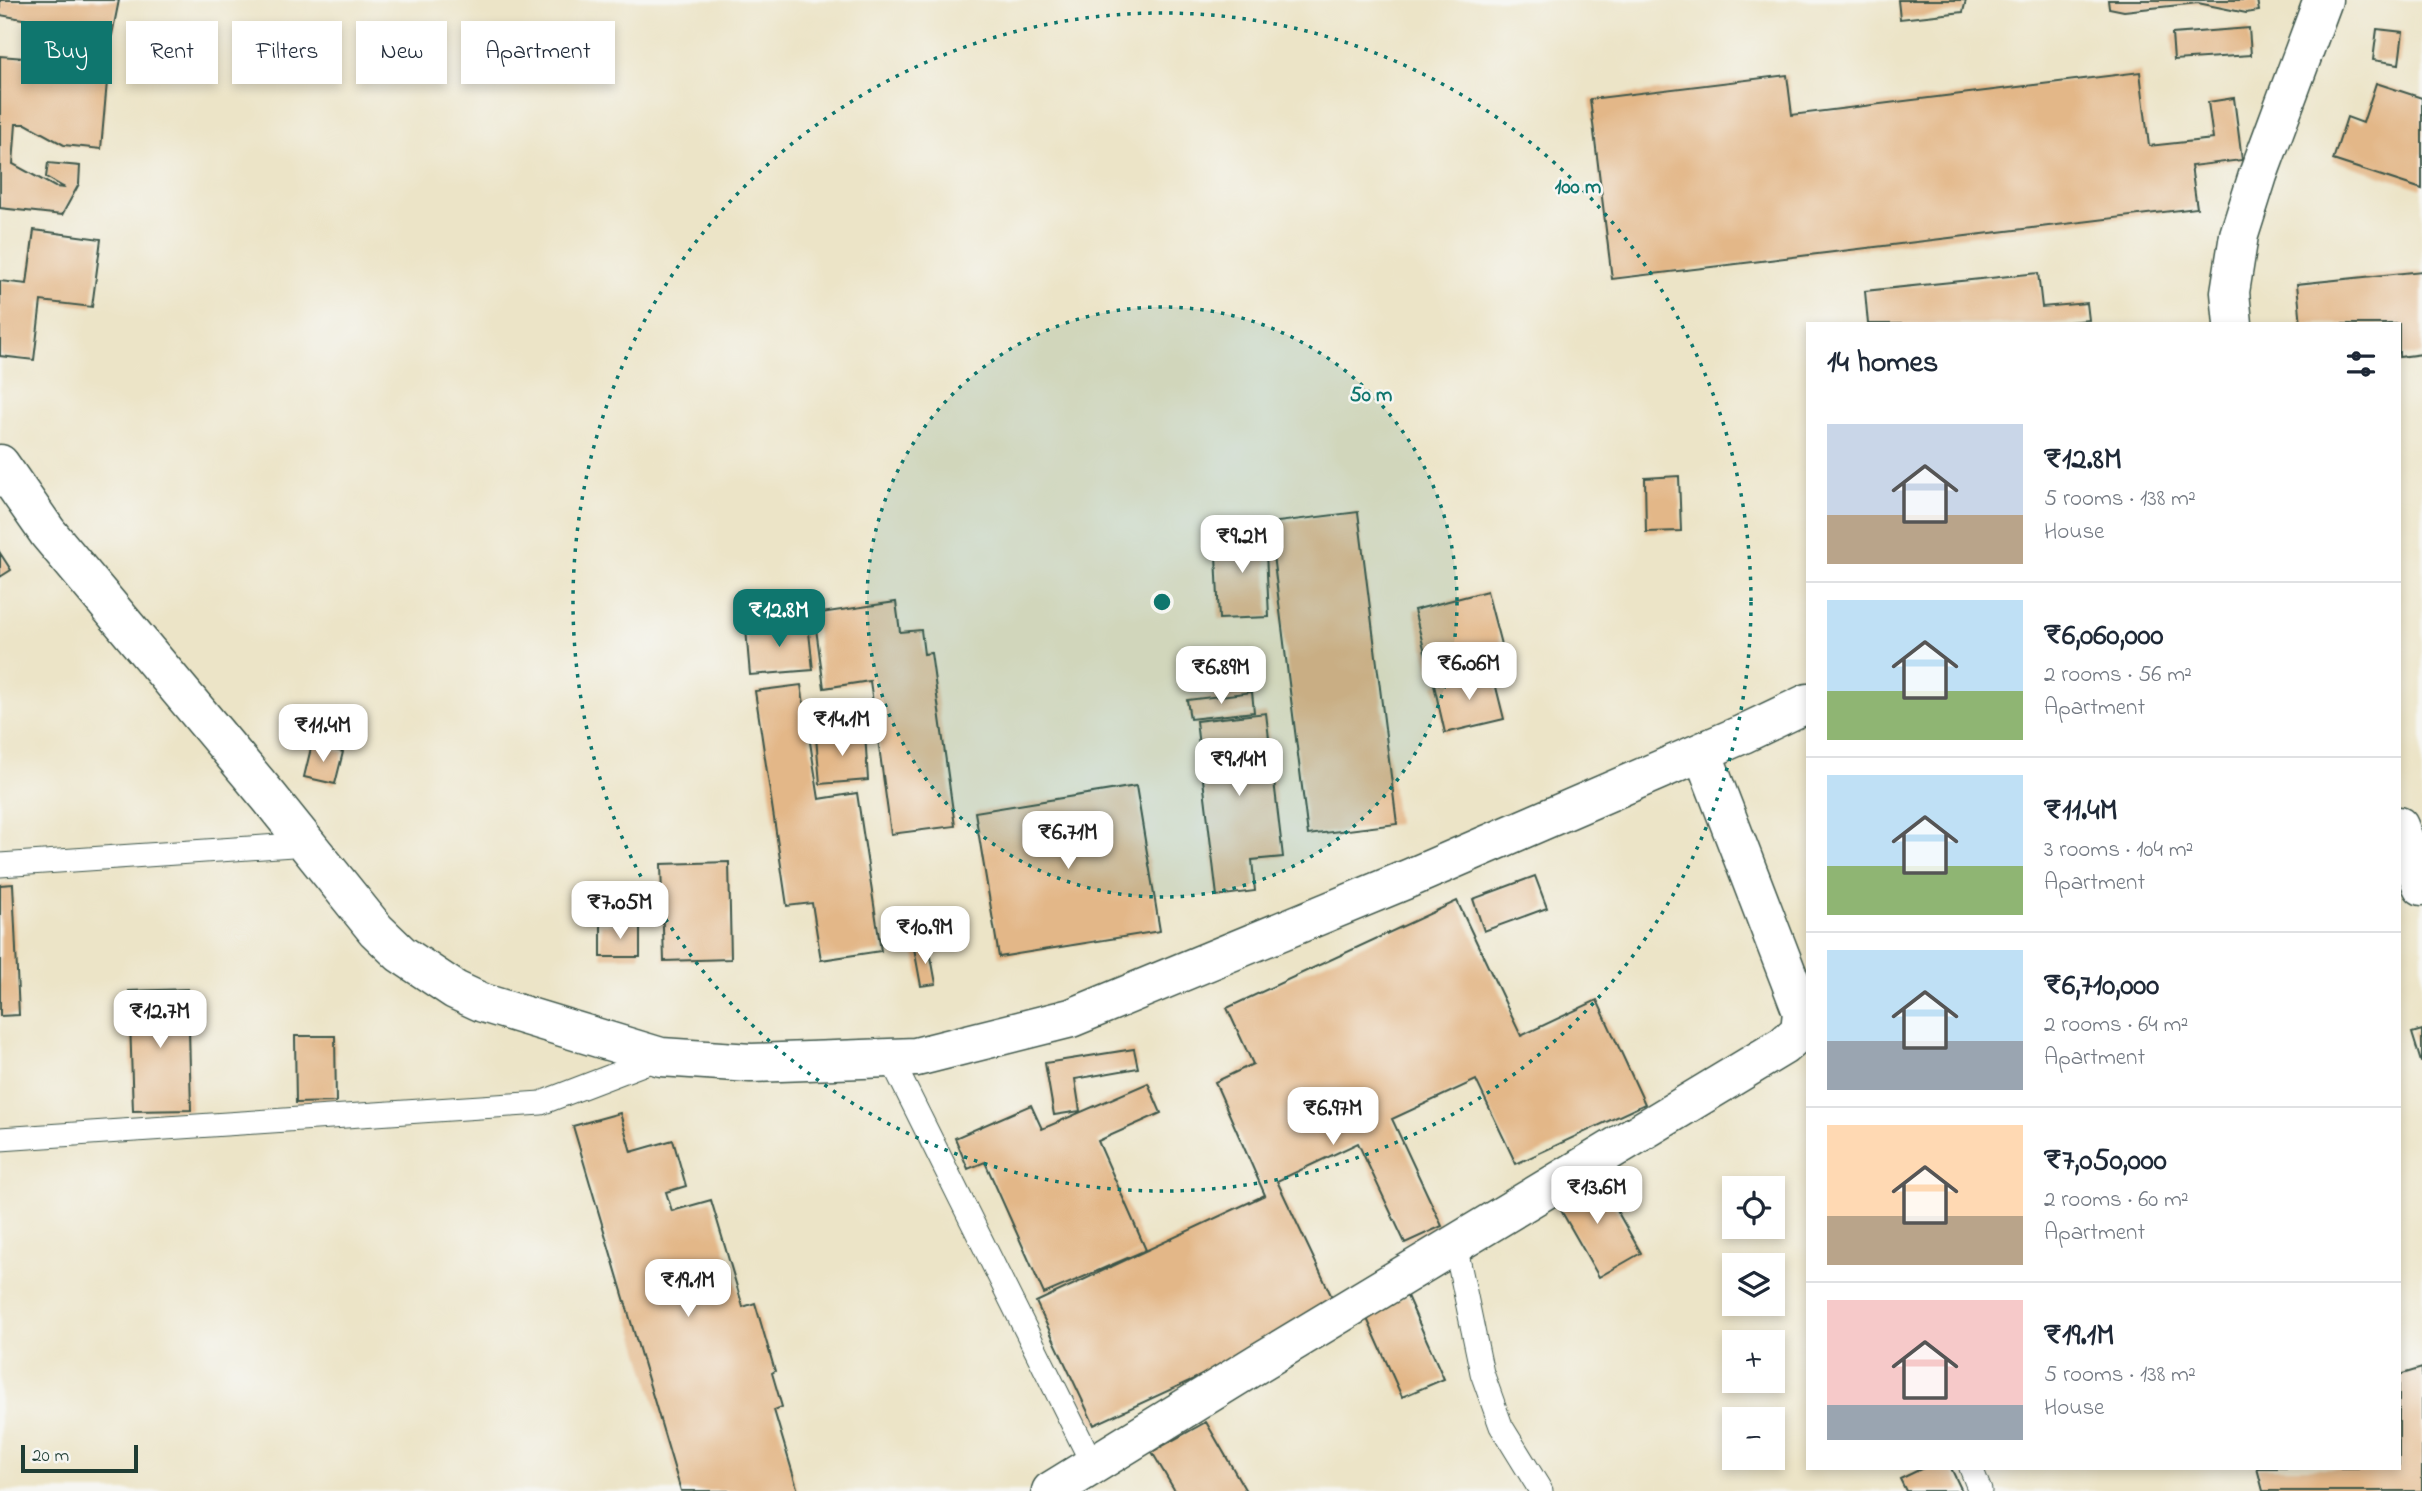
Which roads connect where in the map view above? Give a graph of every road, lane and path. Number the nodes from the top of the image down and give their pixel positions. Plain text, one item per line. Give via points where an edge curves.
1 (2323, 0) edge
2 (2233, 322) edge
3 (0, 464) edge
4 (1806, 704) edge
5 (1702, 752) junction
6 (2408, 832) edge
7 (307, 845) junction
8 (0, 865) edge
9 (2422, 886) edge
10 (1804, 1040) edge
11 (661, 1057) junction
12 (890, 1057) junction
13 (0, 1139) edge
14 (1455, 1244) junction
15 (1093, 1465) junction
16 (1972, 1470) edge
17 (1051, 1491) edge
18 (1541, 1491) edge
19 (1980, 1491) edge

1 - 2 street via 2239,235 2230,292
3 - 7 street via 48,533
4 - 5 street
5 - 10 street via 1802,1012
5 - 12 street via 1071,1018 916,1057
6 - 9 street
7 - 8 lane
7 - 11 street via 376,930 436,979 483,1003
10 - 14 street via 1783,1046
11 - 12 street via 751,1062
11 - 13 lane via 541,1103
12 - 15 lane
14 - 15 street
14 - 18 lane via 1486,1383 1501,1426
15 - 17 street
16 - 19 lane

